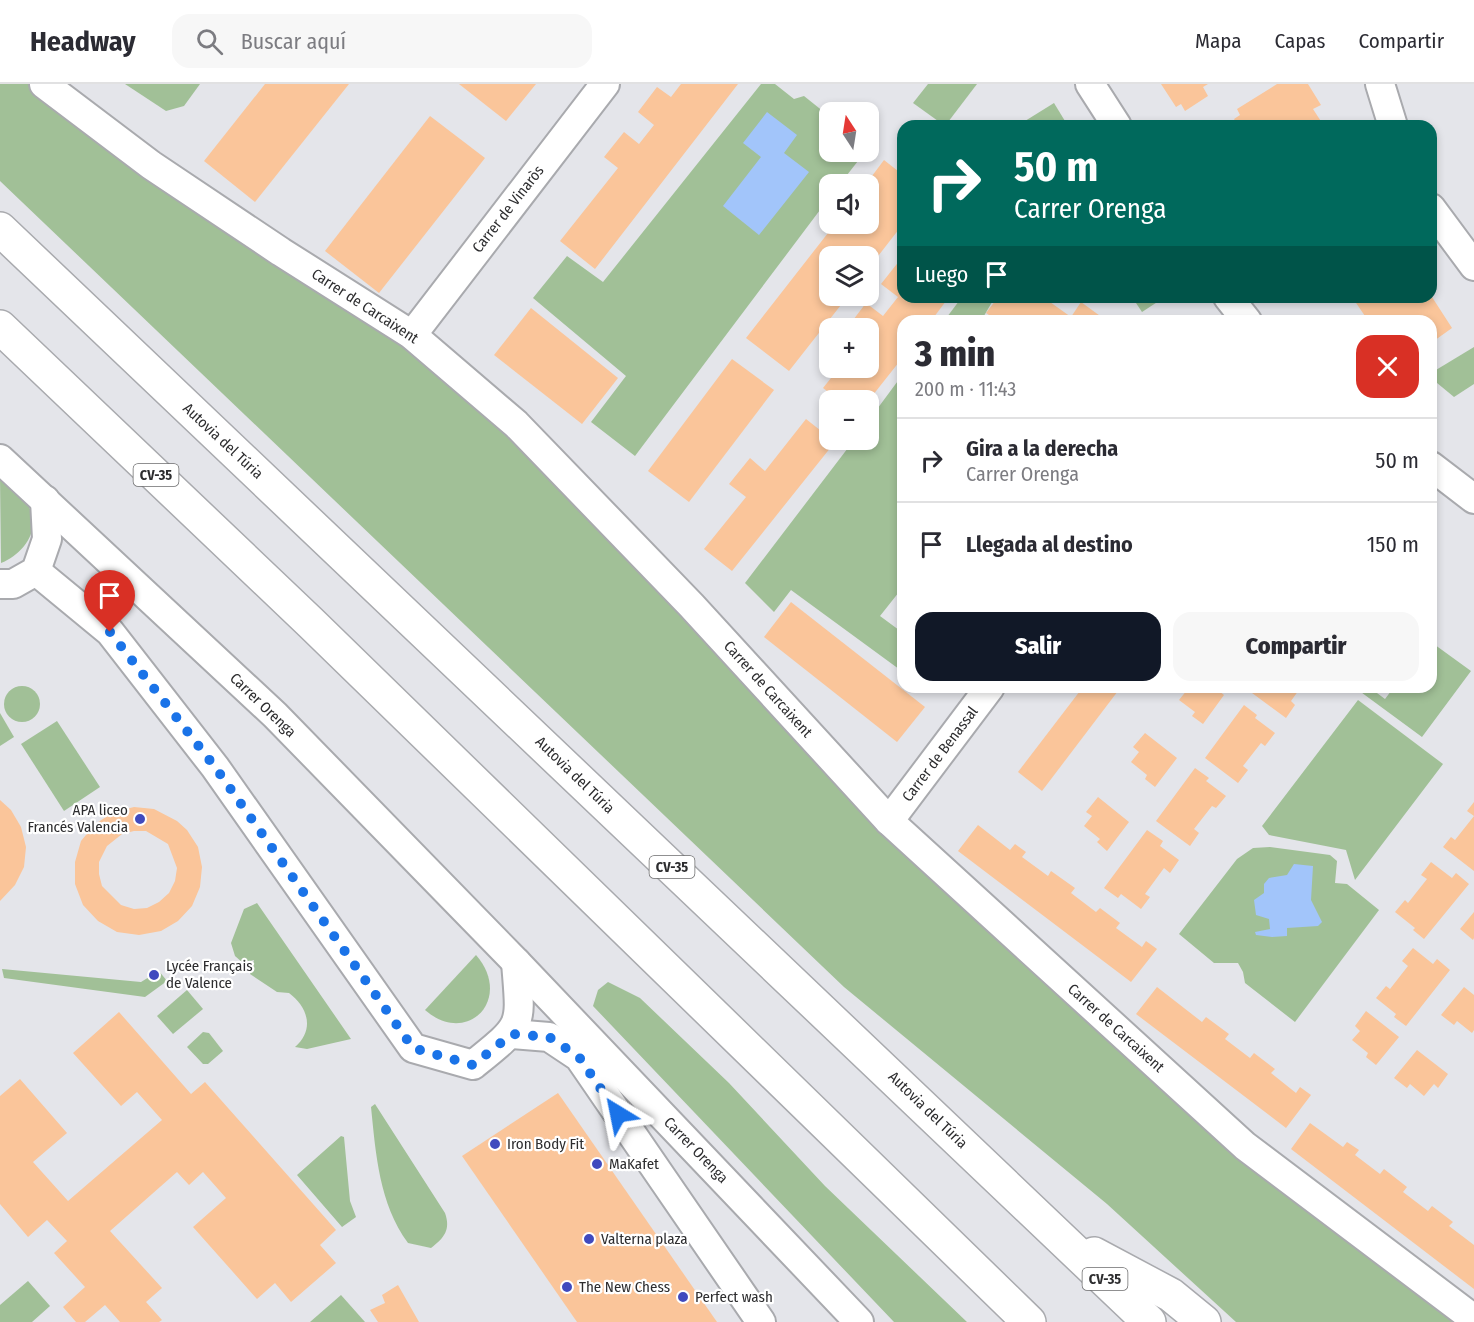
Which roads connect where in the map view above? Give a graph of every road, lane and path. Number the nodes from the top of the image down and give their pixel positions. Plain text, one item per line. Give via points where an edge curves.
1 (44, 84) edge
2 (605, 84) edge
3 (1090, 84) edge
4 (1380, 84) edge
5 (1113, 120) edge
6 (1391, 120) edge
7 (1437, 216) edge
8 (0, 230) edge
9 (1474, 266) edge
10 (1233, 303) edge
11 (1242, 315) edge
12 (0, 327) edge
13 (412, 335) junction
14 (0, 459) edge
15 (1437, 471) edge
16 (1474, 499) edge
17 (45, 500) junction
18 (36, 571) junction
19 (0, 584) edge
20 (985, 693) edge
21 (889, 821) junction
22 (516, 962) junction
23 (512, 1034) junction
24 (1060, 1235) junction
25 (850, 1319) edge
26 (1474, 1319) edge
27 (761, 1322) edge
28 (1029, 1322) edge
29 (1149, 1322) edge
30 (1204, 1322) edge

1 - 13 street, Carrer de Carcaixent via 151,165
2 - 13 street, Carrer de Vinaròs
3 - 5 street
4 - 6 street
7 - 9 street
8 - 24 highway, Autovia del Túria / CV-35
10 - 11 street
12 - 28 highway, CV-35 via 311,623
13 - 21 street, Carrer de Carcaixent via 516,424 691,604
14 - 17 street, Carrer Orenga
15 - 16 street
17 - 18 street via 47,539
17 - 22 street, Carrer Orenga via 275,715
18 - 19 street via 13,584
18 - 23 street via 110,632 215,767 413,1048 473,1065
20 - 21 street, Carrer de Benassal
21 - 26 street, Carrer de Carcaixent via 1245,1146
22 - 23 street via 520,1016
22 - 25 street, Carrer Orenga
23 - 27 street via 549,1037 579,1057
24 - 29 highway, Autovia del Túria / CV-35
24 - 30 highway via 1171,1295

